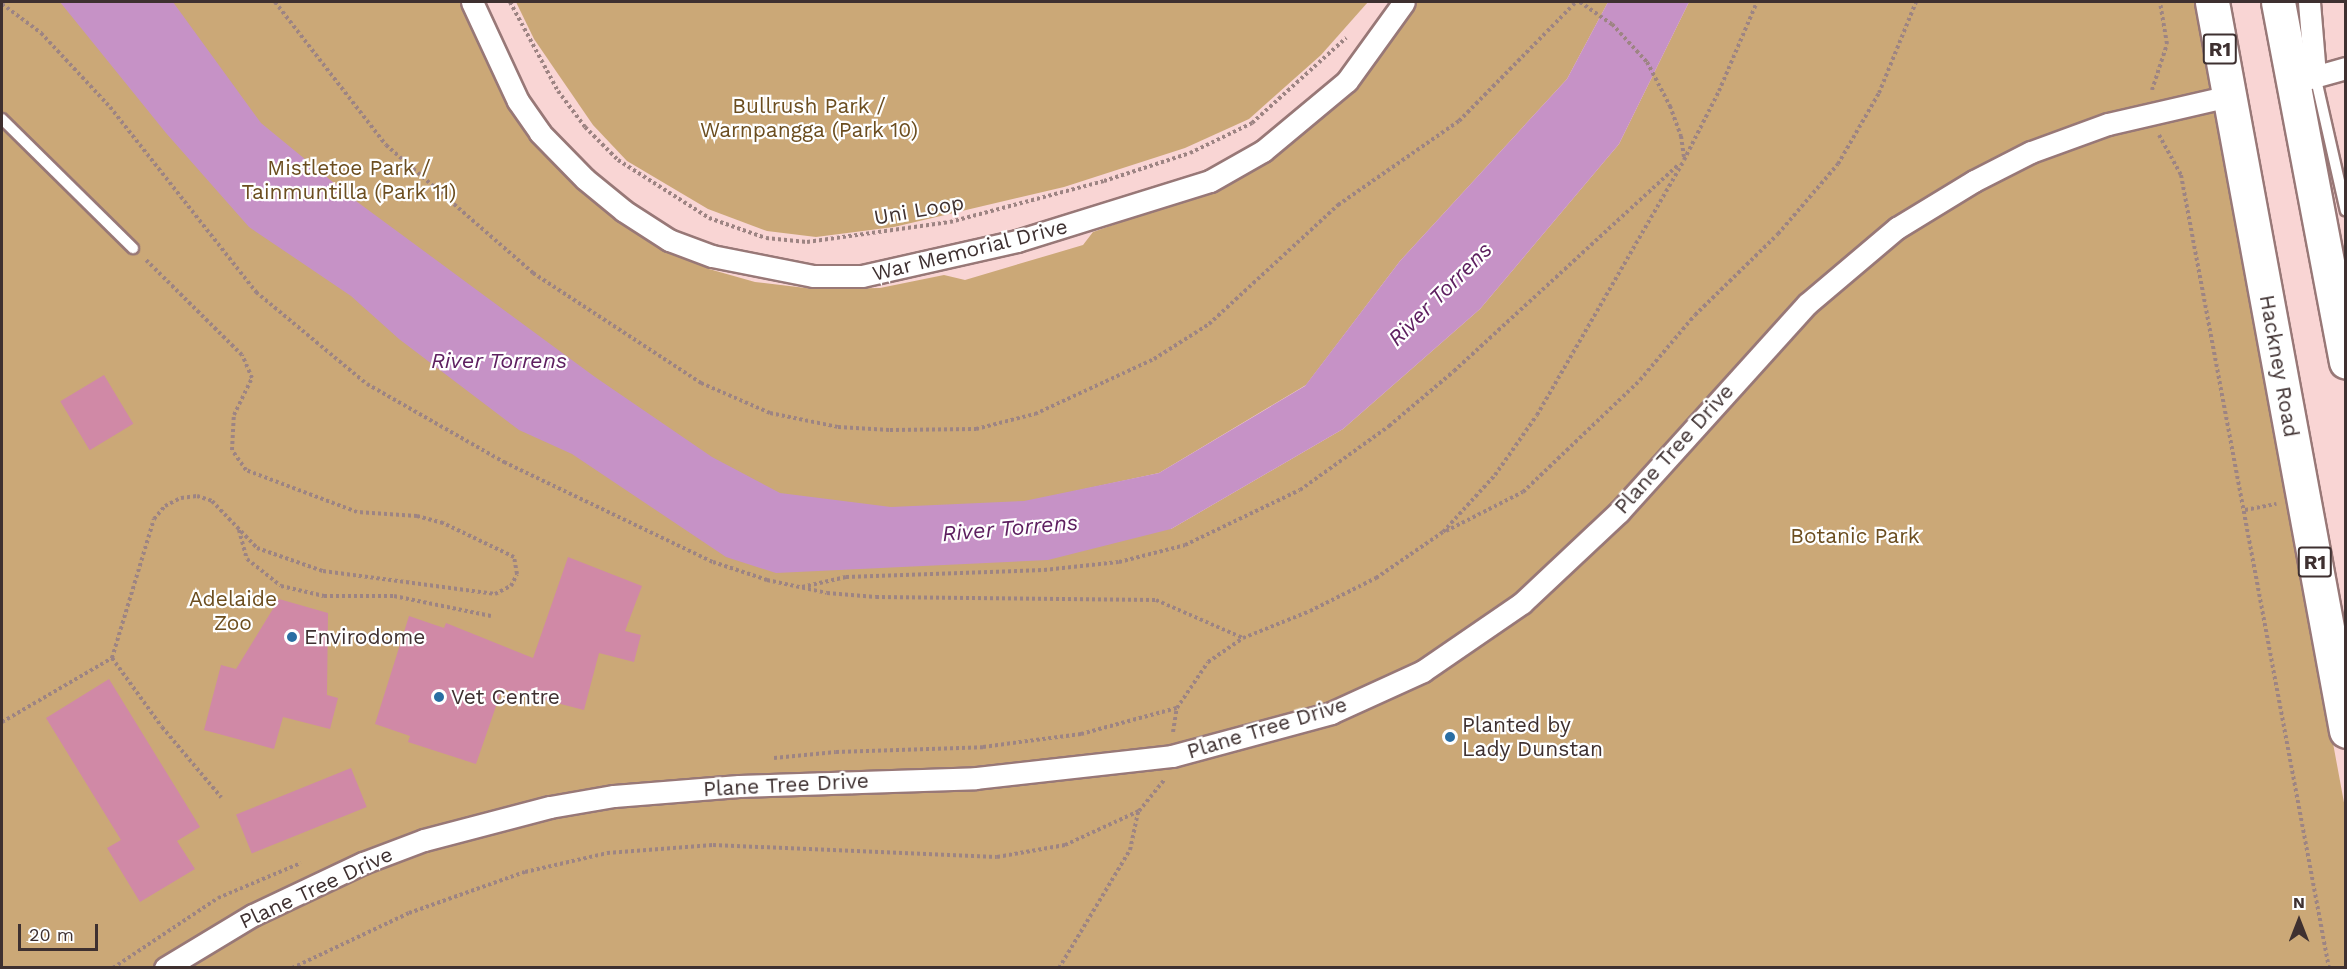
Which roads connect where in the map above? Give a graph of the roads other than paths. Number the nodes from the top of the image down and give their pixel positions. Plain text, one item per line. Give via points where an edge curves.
1 (472, 2) edge
2 (1404, 2) edge
3 (2212, 2) edge
4 (2278, 2) edge
5 (2309, 2) edge
6 (2346, 68) edge
7 (2305, 79) junction
8 (2229, 96) junction
9 (2, 120) edge
10 (2346, 211) edge
11 (133, 248) road end
12 (2346, 362) edge
13 (2339, 649) edge
14 (2346, 731) edge
15 (165, 968) edge

1 - 2 street, War Memorial Drive via 518,101 540,133 585,179 624,211 669,240 712,256 813,276 862,276 1017,242 1210,181 1263,151 1347,81
3 - 8 highway, Hackney Road / R1
4 - 7 highway
5 - 7 street
6 - 7 street
7 - 10 lane
7 - 12 highway
8 - 13 highway, Hackney Road / R1
8 - 15 street, Plane Tree Drive via 2108,124 2031,152 1974,180 1897,228 1807,304 1619,512 1522,603 1424,671 1331,713 1172,756 976,778 739,786 636,794 550,807 424,840 363,863 253,915
9 - 11 lane
13 - 14 highway, Hackney Road / R1

